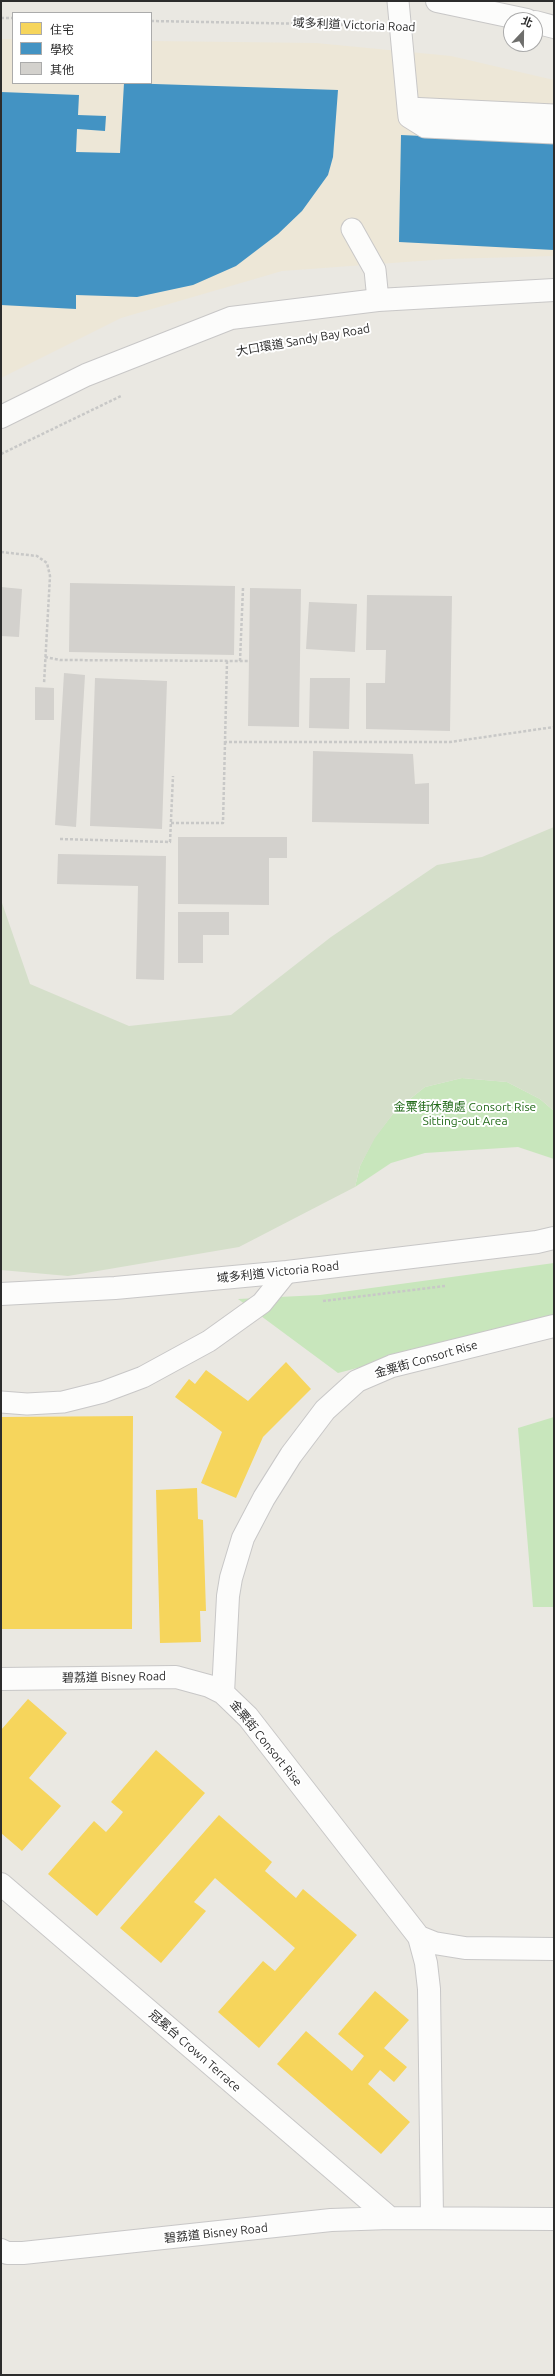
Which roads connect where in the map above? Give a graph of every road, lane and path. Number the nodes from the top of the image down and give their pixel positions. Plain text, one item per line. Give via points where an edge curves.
1 (398, 1) edge
2 (437, 1) edge
3 (503, 15) edge
4 (1, 18) edge
5 (12, 18) edge
6 (152, 21) edge
7 (543, 24) edge
8 (401, 25) junction
9 (554, 27) edge
10 (408, 108) junction
11 (554, 115) edge
12 (554, 133) edge
13 (352, 229) dead end
14 (554, 290) edge
15 (378, 300) junction
16 (128, 393) dead end
17 (1, 417) edge
18 (1, 454) edge
19 (1, 552) edge
20 (243, 588) dead end
21 (45, 657) junction
22 (227, 661) junction
23 (240, 661) junction
24 (249, 661) dead end
25 (44, 684) dead end
26 (554, 727) edge
27 (225, 742) junction
28 (173, 776) dead end
29 (171, 824) junction
30 (60, 839) dead end
31 (554, 1238) edge
32 (279, 1273) junction
33 (1, 1294) edge
34 (554, 1326) edge
35 (1, 1402) edge
36 (1, 1679) edge
37 (223, 1693) junction
38 (1, 1884) edge
39 (419, 1937) junction
40 (554, 1949) edge
41 (390, 2218) junction
42 (432, 2218) junction
43 (554, 2219) edge
44 (1, 2250) edge

1 - 8 lane
2 - 3 street
4 - 5 path
6 - 8 path, 域多利道 Victoria Road
7 - 9 street
8 - 10 lane
10 - 11 lane
10 - 12 lane via 409,117 425,127
13 - 15 lane via 375,270
14 - 15 street
15 - 17 street via 231,318 86,375
16 - 18 path
19 - 21 path via 37,556 47,563 50,576
20 - 23 path
21 - 22 path via 60,660
21 - 25 path
22 - 23 path
22 - 27 path
23 - 24 path
26 - 27 path via 450,742
27 - 29 path via 223,824
28 - 29 path
29 - 30 path via 170,842
31 - 32 street, 域多利道 Victoria Road
32 - 33 street, 域多利道 Victoria Road via 116,1288
32 - 35 lane via 262,1303 209,1341 143,1377 104,1392 63,1402
34 - 37 street, 金粟街 Consort Rise via 368,1375 352,1385 325,1410 291,1454 264,1498 244,1538 228,1596
36 - 37 street, 碧荔道 Bisney Road via 176,1677 193,1680
37 - 39 street, 金粟街 Consort Rise via 248,1717
38 - 41 street, 冠冕台 Crown Terrace
39 - 40 street via 434,1943 465,1948
39 - 42 street via 429,1989
41 - 42 street, 碧荔道 Bisney Road
41 - 44 street, 碧荔道 Bisney Road via 331,2220 23,2253 7,2253
42 - 43 street, 碧荔道 Bisney Road

